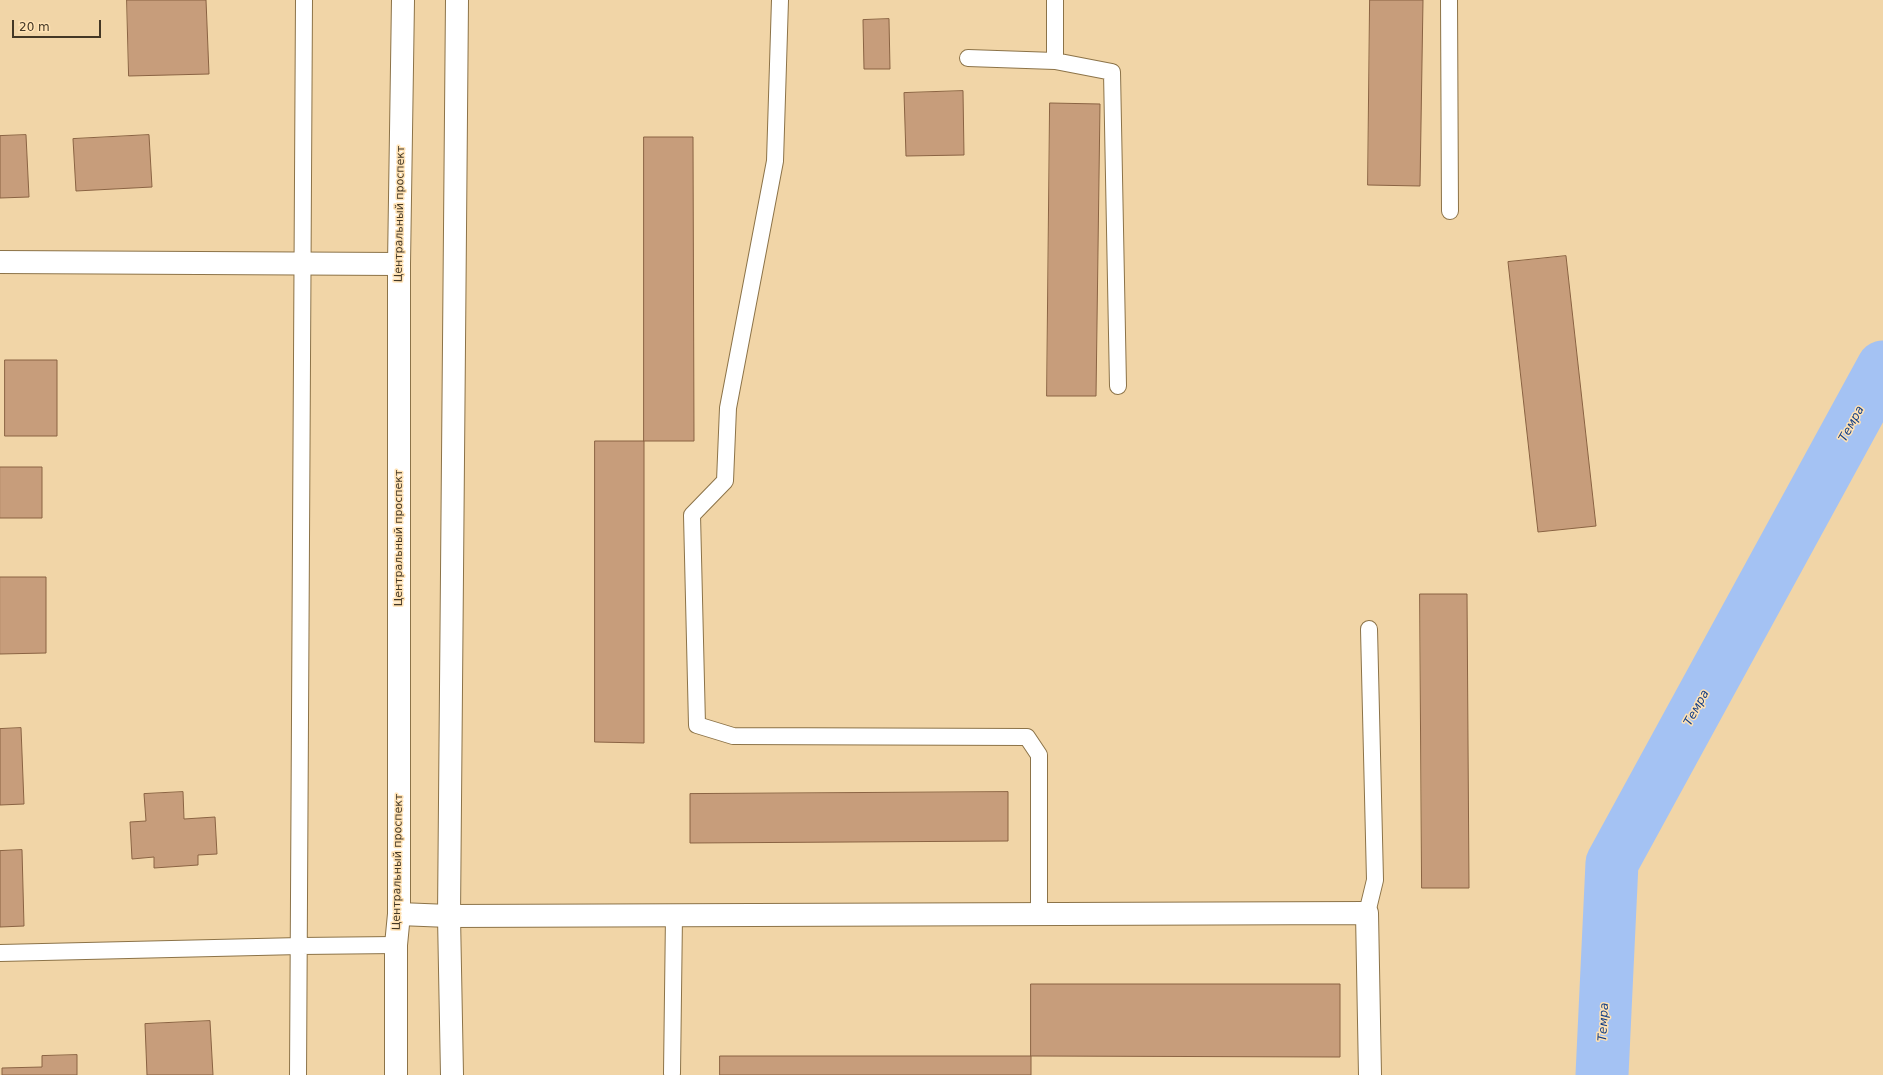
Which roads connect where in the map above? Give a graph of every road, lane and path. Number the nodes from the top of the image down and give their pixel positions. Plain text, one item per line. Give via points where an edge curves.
1 (304, 0) edge
2 (403, 0) edge
3 (458, 0) edge
4 (780, 0) edge
5 (1055, 0) edge
6 (1449, 0) edge
7 (968, 58) dead end
8 (1056, 61) junction
9 (1450, 211) dead end
10 (0, 262) edge
11 (303, 263) junction
12 (399, 264) junction
13 (1118, 386) dead end
14 (1369, 629) dead end
15 (1367, 913) junction
16 (399, 914) junction
17 (1038, 914) junction
18 (674, 915) junction
19 (449, 916) junction
20 (396, 945) junction
21 (300, 946) junction
22 (0, 953) edge
23 (672, 1073) dead end
24 (298, 1075) edge
25 (396, 1075) edge
26 (452, 1075) edge
27 (1370, 1075) edge

1 - 11 lane
2 - 12 street, Центральный проспект
3 - 19 street
4 - 17 lane via 775,161 728,408 725,481 692,514 697,725 733,736 1027,737 1039,755
5 - 8 lane
6 - 9 lane
7 - 8 lane
8 - 13 lane via 1112,72
10 - 11 street
11 - 12 street
11 - 21 lane
12 - 16 street, Центральный проспект
14 - 15 lane via 1375,880
15 - 17 street
15 - 27 street
16 - 19 street
16 - 20 street, Центральный проспект
17 - 18 street
18 - 19 street
18 - 23 lane
19 - 26 street
20 - 21 lane
20 - 25 street, Центральный проспект
21 - 22 lane
21 - 24 lane

